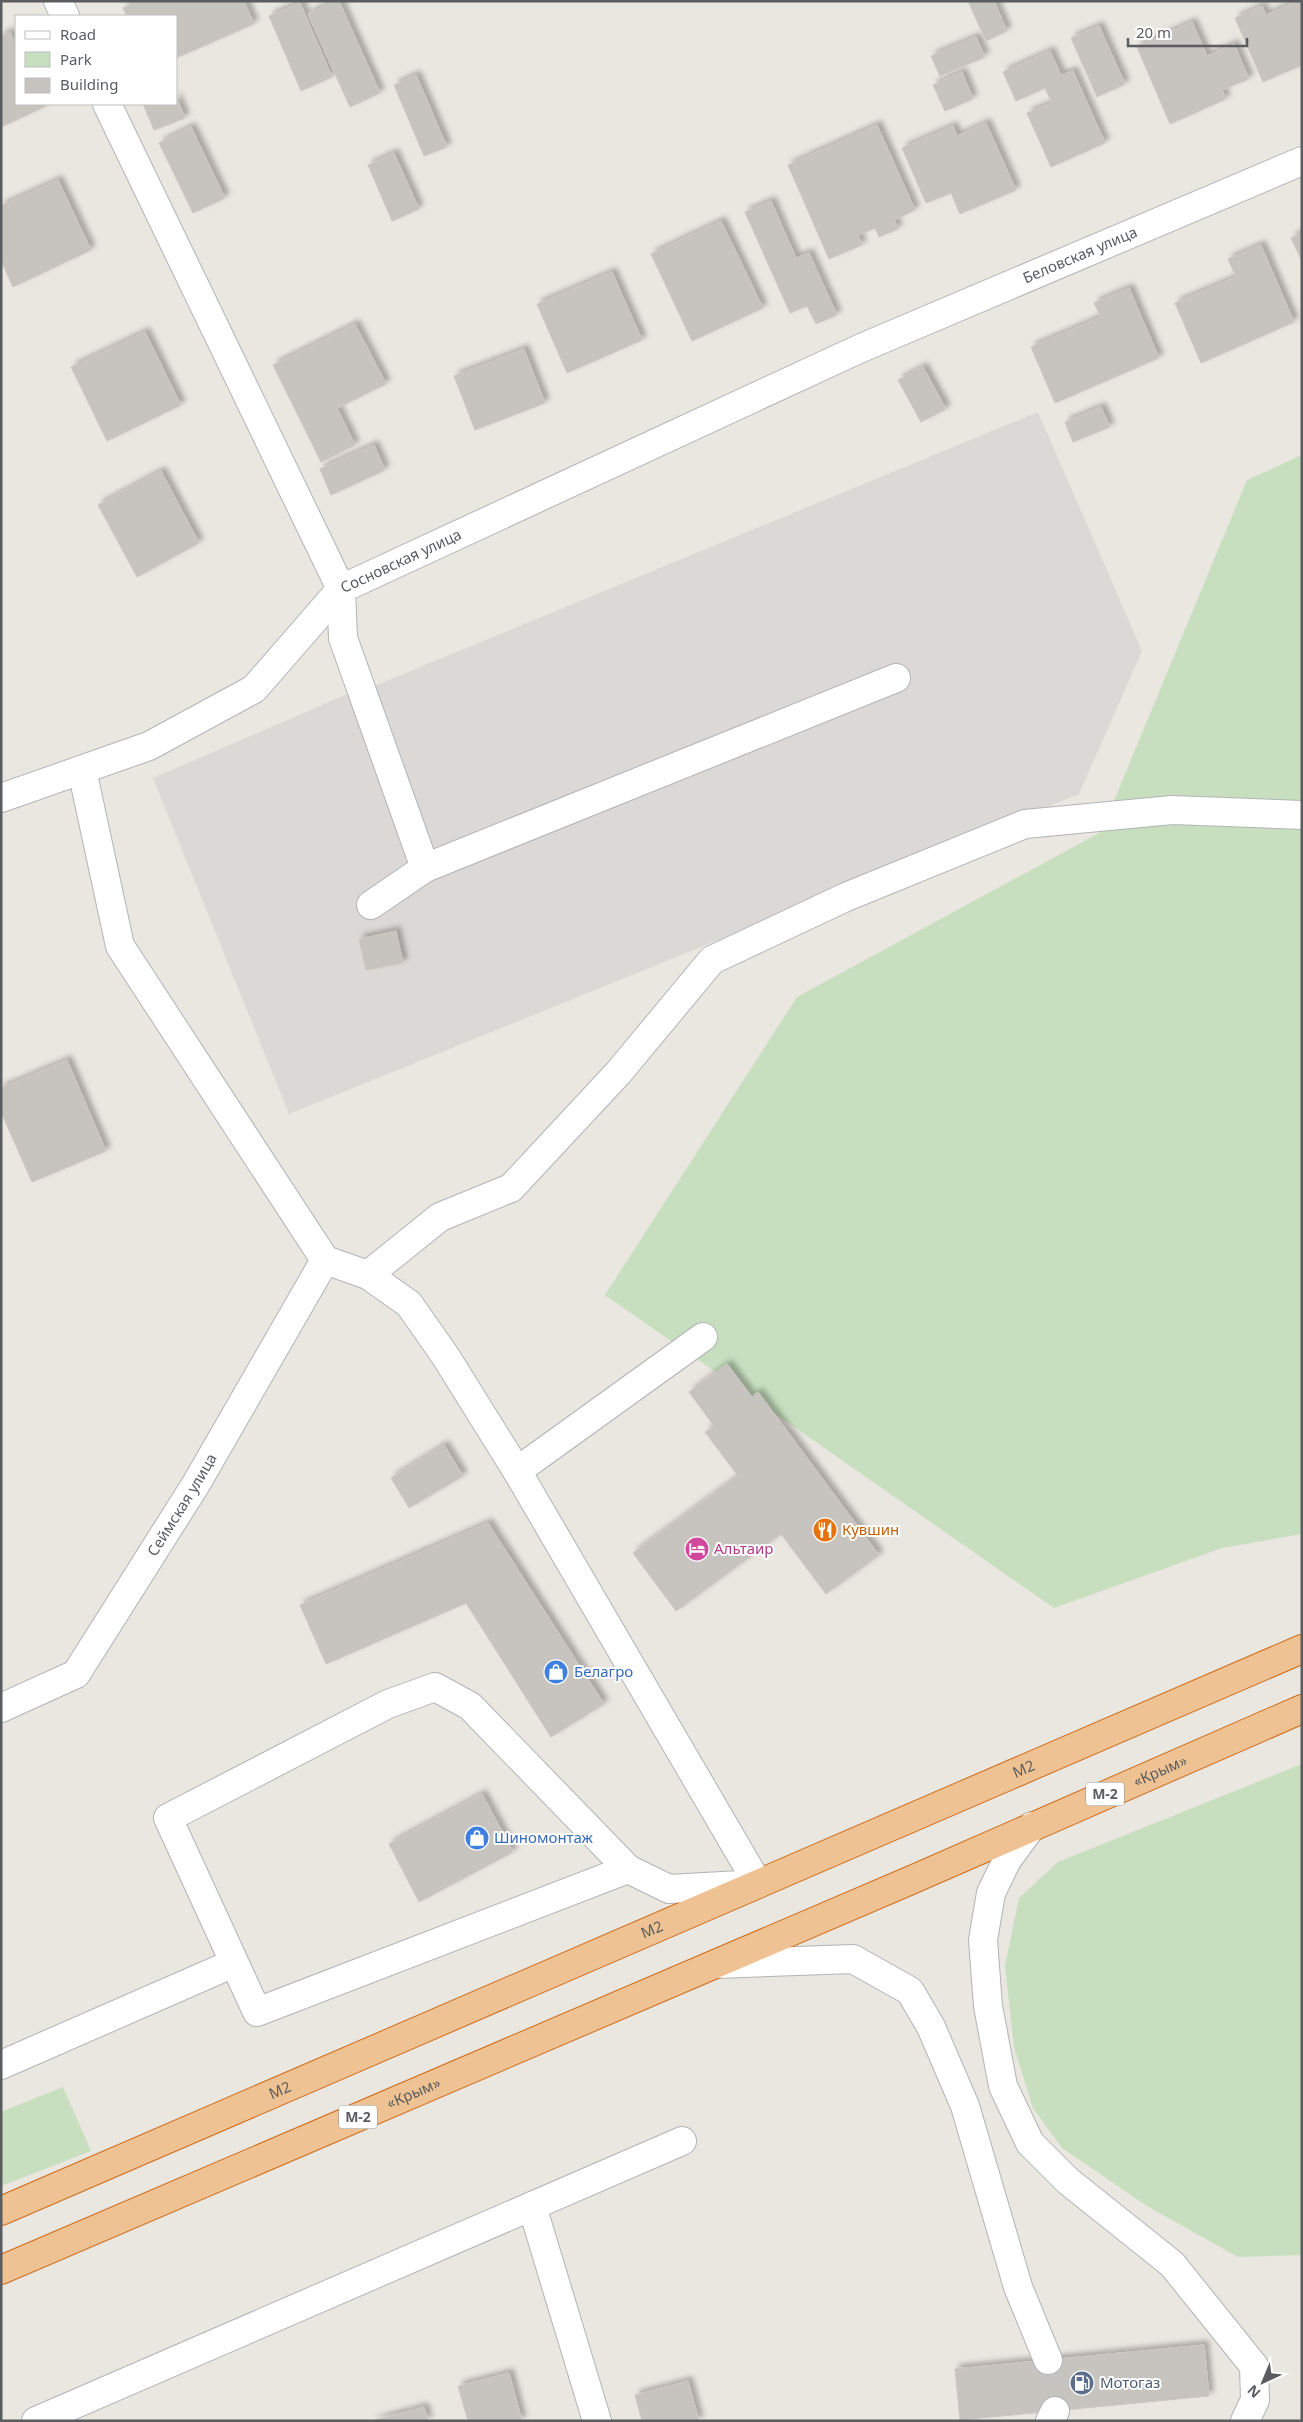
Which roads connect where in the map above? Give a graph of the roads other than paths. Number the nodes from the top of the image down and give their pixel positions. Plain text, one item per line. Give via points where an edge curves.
1 (58, 1) edge
2 (65, 15) edge
3 (107, 105) edge
4 (1302, 161) edge
5 (831, 362) joint
6 (341, 589) junction
7 (896, 678) dead end
8 (82, 770) junction
9 (1, 798) edge
10 (1302, 815) edge
11 (425, 868) junction
12 (371, 905) dead end
13 (325, 1260) junction
14 (368, 1275) junction
15 (703, 1337) dead end
16 (517, 1471) junction
17 (1302, 1649) edge
18 (1, 1708) edge
19 (1302, 1709) edge
20 (1032, 1826) junction
21 (628, 1869) junction
22 (758, 1884) junction
23 (234, 1963) junction
24 (715, 1964) junction
25 (1, 2064) edge
26 (682, 2141) dead end
27 (532, 2206) junction
28 (1, 2211) edge
29 (1, 2270) edge
30 (1048, 2360) tunnel mouth
31 (66, 2415) edge
32 (36, 2421) edge
33 (597, 2421) edge
34 (1245, 2421) edge

1 - 2 street
3 - 6 street
4 - 5 street, Беловская улица
5 - 6 street, Сосновская улица
6 - 8 street, Сосновская улица via 254,689 149,746
6 - 11 street via 343,638
7 - 11 street
8 - 9 street, Сосновская улица
8 - 13 street via 120,946
10 - 14 street via 1172,810 1025,824 846,897 712,960 619,1072 511,1188 440,1217
11 - 12 street
13 - 14 street
13 - 18 street, Сеймская улица via 196,1484 76,1674
14 - 16 street via 410,1304
15 - 16 street
16 - 22 street
17 - 22 highway, М2
19 - 20 highway, «Крым» / М-2
20 - 24 highway, «Крым» / М-2
20 - 34 street via 1007,1860 991,1893 983,1940 988,2006 1004,2086 1030,2143 1068,2181 1172,2264 1254,2366 1255,2400
21 - 22 street via 669,1889
21 - 23 street via 257,2012
21 - 23 street via 470,1706 435,1688 388,1704 168,1818
22 - 28 highway, М2
23 - 25 street
24 - 29 highway, «Крым» / М-2
24 - 30 street via 853,1959 910,1991 931,2027 965,2106 1018,2287
26 - 27 street
27 - 31 street
27 - 33 street
31 - 32 street

